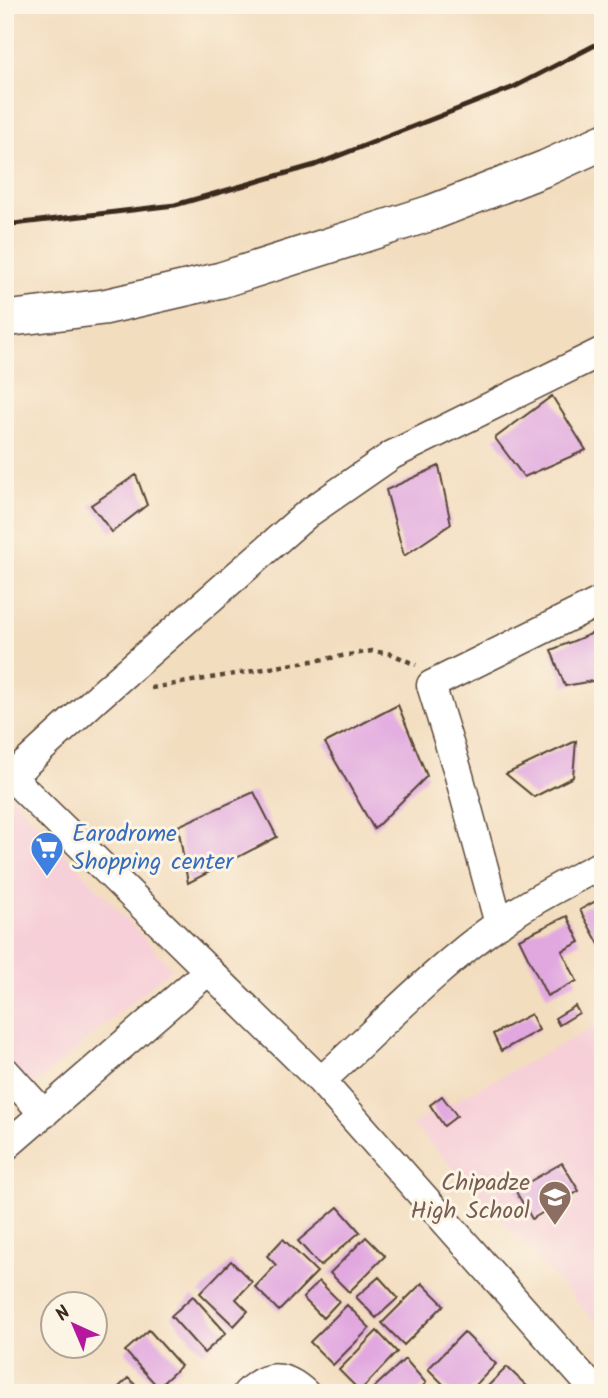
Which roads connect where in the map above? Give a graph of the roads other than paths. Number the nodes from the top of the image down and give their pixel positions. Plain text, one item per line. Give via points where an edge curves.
1 (603, 142) edge
2 (5, 319) edge
3 (603, 351) edge
4 (603, 600) edge
5 (8, 774) edge
6 (603, 864) edge
7 (499, 923) junction
8 (208, 971) junction
9 (5, 1071) edge
10 (321, 1081) junction
11 (44, 1114) junction
12 (5, 1147) edge
13 (247, 1393) edge
14 (305, 1393) edge
15 (597, 1393) edge

1 - 2 main road via 431,213 234,276 104,307
3 - 5 street via 392,455 307,514
4 - 7 street via 431,685
5 - 8 street
6 - 7 street
7 - 10 street
8 - 10 street
8 - 11 street
9 - 11 street
10 - 15 street
11 - 12 street
13 - 14 street via 268,1378 282,1378

